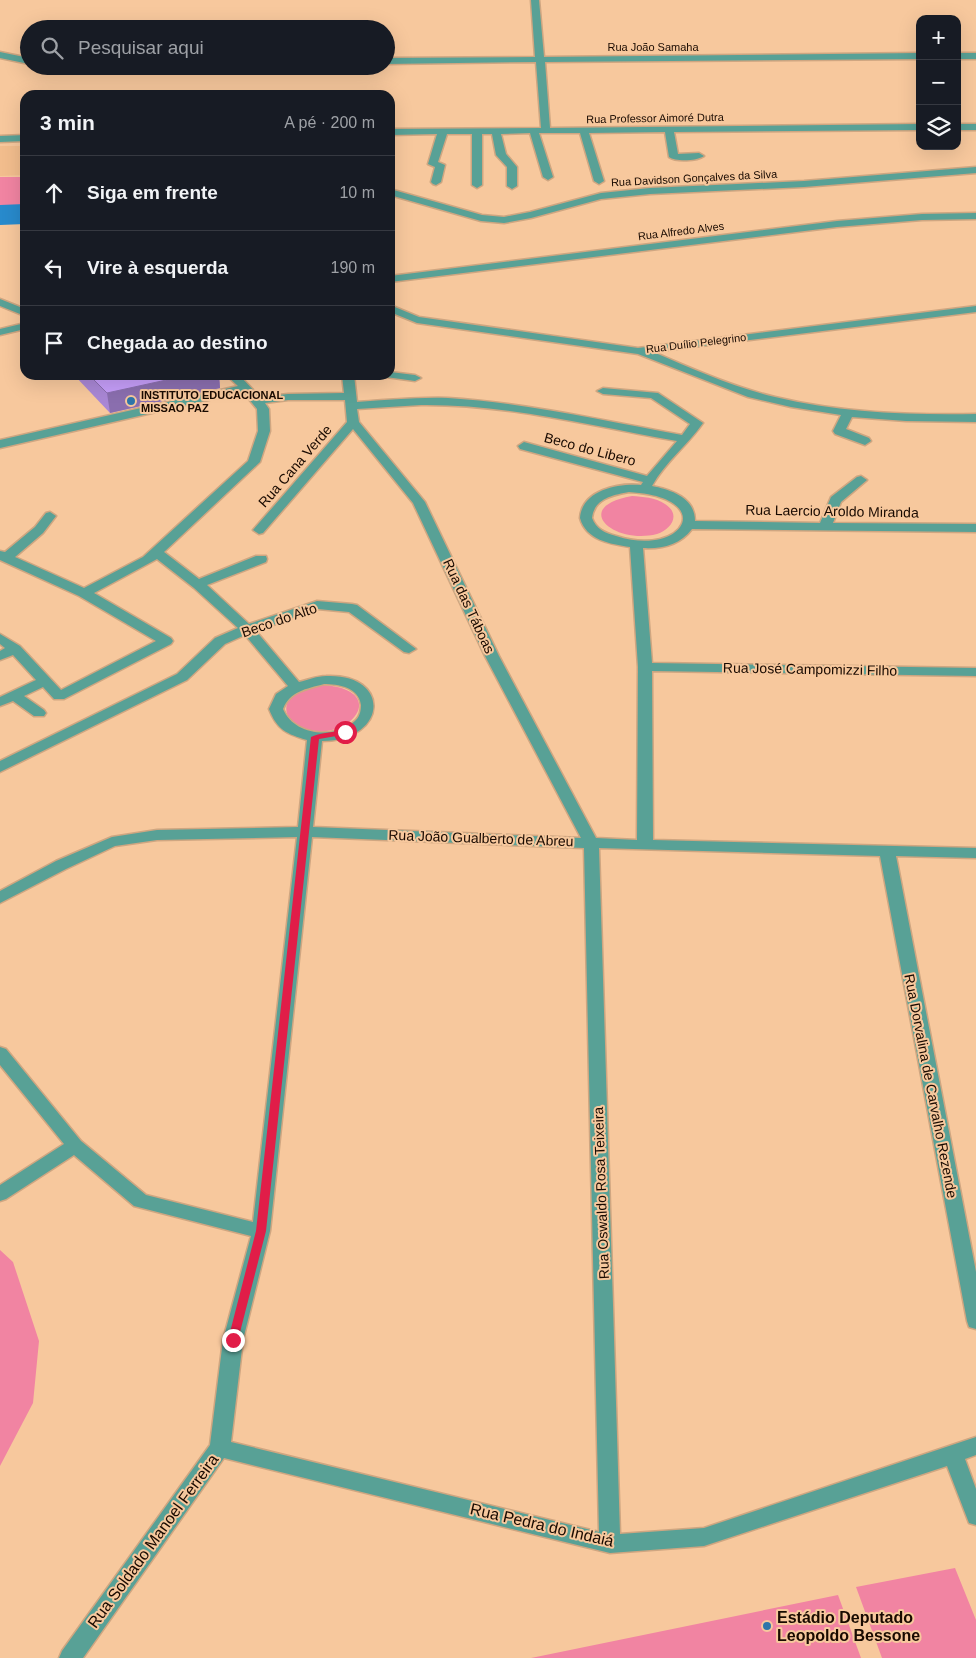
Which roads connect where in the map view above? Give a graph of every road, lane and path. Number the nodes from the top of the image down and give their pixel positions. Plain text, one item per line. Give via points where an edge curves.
1 (535, 0) edge
2 (0, 55) edge
3 (916, 56) edge
4 (961, 56) edge
5 (974, 57) edge
6 (20, 59) edge
7 (540, 59) junction
8 (395, 61) edge
9 (961, 127) edge
10 (976, 127) edge
11 (916, 128) edge
12 (669, 130) junction
13 (443, 131) junction
14 (477, 131) junction
15 (496, 131) junction
16 (395, 132) edge
17 (534, 132) junction
18 (546, 132) junction
19 (584, 132) junction
20 (20, 138) edge
21 (0, 139) edge
22 (699, 156) dead end
23 (976, 170) edge
24 (548, 177) dead end
25 (599, 180) dead end
26 (436, 182) dead end
27 (477, 185) dead end
28 (512, 186) dead end
29 (395, 193) edge
30 (976, 216) edge
31 (395, 278) edge
32 (0, 302) edge
33 (395, 310) edge
34 (976, 310) edge
35 (20, 311) edge
36 (20, 327) edge
37 (0, 332) edge
38 (638, 350) junction
39 (395, 376) edge
40 (415, 378) dead end
41 (237, 380) edge
42 (349, 380) edge
43 (246, 388) junction
44 (603, 390) dead end
45 (257, 401) junction
46 (351, 401) junction
47 (849, 412) junction
48 (976, 418) edge
49 (353, 422) junction
50 (686, 439) junction
51 (865, 441) dead end
52 (0, 444) edge
53 (524, 446) dead end
54 (861, 480) dead end
55 (647, 484) junction
56 (50, 516) dead end
57 (688, 525) junction
58 (825, 526) junction
59 (976, 528) edge
60 (259, 530) dead end
61 (636, 545) junction
62 (156, 552) junction
63 (3, 556) edge
64 (261, 559) dead end
65 (198, 584) junction
66 (84, 593) junction
67 (248, 630) junction
68 (0, 638) edge
69 (409, 649) dead end
70 (15, 650) junction
71 (0, 656) edge
72 (645, 667) junction
73 (976, 672) edge
74 (44, 681) junction
75 (295, 686) junction
76 (14, 695) junction
77 (0, 702) edge
78 (39, 713) dead end
79 (315, 737) junction
80 (0, 766) edge
81 (305, 832) junction
82 (591, 842) junction
83 (645, 844) junction
84 (887, 851) junction
85 (976, 852) edge
86 (0, 898) edge
87 (0, 1053) edge
88 (75, 1146) junction
89 (0, 1194) edge
90 (261, 1231) junction
91 (976, 1321) edge
92 (976, 1446) edge
93 (220, 1448) junction
94 (954, 1456) junction
95 (976, 1516) edge
96 (610, 1544) junction
97 (70, 1658) edge

1 - 7 street
2 - 6 street
3 - 7 street, Rua João Samaha
4 - 5 street
7 - 8 street, Rua João Samaha
7 - 18 street
9 - 10 street
11 - 12 street, Rua Professor Aimoré Dutra
12 - 19 street, Rua Professor Aimoré Dutra
12 - 22 street via 674,157
13 - 14 street, Rua Professor Aimoré Dutra
13 - 16 street, Rua Professor Aimoré Dutra
13 - 26 street via 433,164 440,165
14 - 15 street, Rua Professor Aimoré Dutra
14 - 27 street
15 - 17 street, Rua Professor Aimoré Dutra
15 - 28 street via 501,155 512,166
17 - 18 street, Rua Professor Aimoré Dutra
17 - 24 street
18 - 19 street, Rua Professor Aimoré Dutra
19 - 25 street
20 - 21 street
23 - 29 street, Rua Davidson Gonçalves da Silva via 600,196 504,220 482,218
30 - 31 street, Rua Alfredo Alves via 837,224
32 - 35 street
33 - 38 street, Rua Duílio Pelegrino via 417,320
34 - 38 street, Rua Duílio Pelegrino
36 - 37 street
38 - 47 street via 737,390 790,404
39 - 40 street
41 - 43 street
42 - 46 street
43 - 45 street
43 - 52 street
44 - 50 street via 654,395 697,423
45 - 46 street via 288,397
45 - 62 street via 263,409 264,431 254,462
46 - 49 street
46 - 50 street via 461,403
47 - 48 street via 919,419
47 - 51 street via 839,432
49 - 60 street, Rua Cana Verde
49 - 82 street, Rua das Táboas via 419,502 492,656
50 - 55 street
53 - 55 street, Beco do Libero
54 - 58 street via 835,500
55 - 57 street via 685,506 690,515
55 - 61 street via 600,496 590,503 586,512 587,521 598,534 619,543
56 - 63 street via 39,530
57 - 58 street, Rua Laercio Aroldo Miranda
57 - 61 street via 681,534 669,540
58 - 59 street, Rua Laercio Aroldo Miranda
61 - 72 street
62 - 65 street
62 - 66 street via 148,560
63 - 66 street
64 - 65 street
65 - 67 street
66 - 74 street via 166,641 59,696
67 - 69 street, Beco do Alto via 317,605 352,608
67 - 75 street
67 - 80 street, Beco do Alto via 220,642 182,677
68 - 70 street
70 - 71 street
70 - 74 street
72 - 73 street, Rua José Campomizzi Filho
72 - 83 street
74 - 76 street
75 - 79 street via 277,702 279,721 294,732
75 - 79 street via 324,680 338,681 362,691 368,699 366,718 357,726 330,736
76 - 77 street
76 - 78 street
79 - 81 street, Rua Soldado Manoel Ferreira
81 - 82 street, Rua João Gualberto de Abreu
81 - 86 street, Rua João Gualberto de Abreu via 157,835 112,842 60,865
81 - 90 street, Rua Soldado Manoel Ferreira
82 - 83 street, Rua João Gualberto de Abreu
82 - 96 street, Rua Oswaldo Rosa Teixeira
83 - 84 street, Rua João Gualberto de Abreu
84 - 85 street, Rua João Gualberto de Abreu
84 - 91 street, Rua Dorvalina de Carvalho Rezende
87 - 88 street
88 - 89 street
88 - 90 street via 140,1201
90 - 93 street, Rua Soldado Manoel Ferreira via 233,1340
92 - 94 street, Rua Pedra do Indaiá
93 - 96 street, Rua Pedra do Indaiá
93 - 97 street, Rua Soldado Manoel Ferreira
94 - 95 street
94 - 96 street, Rua Pedra do Indaiá via 704,1537

